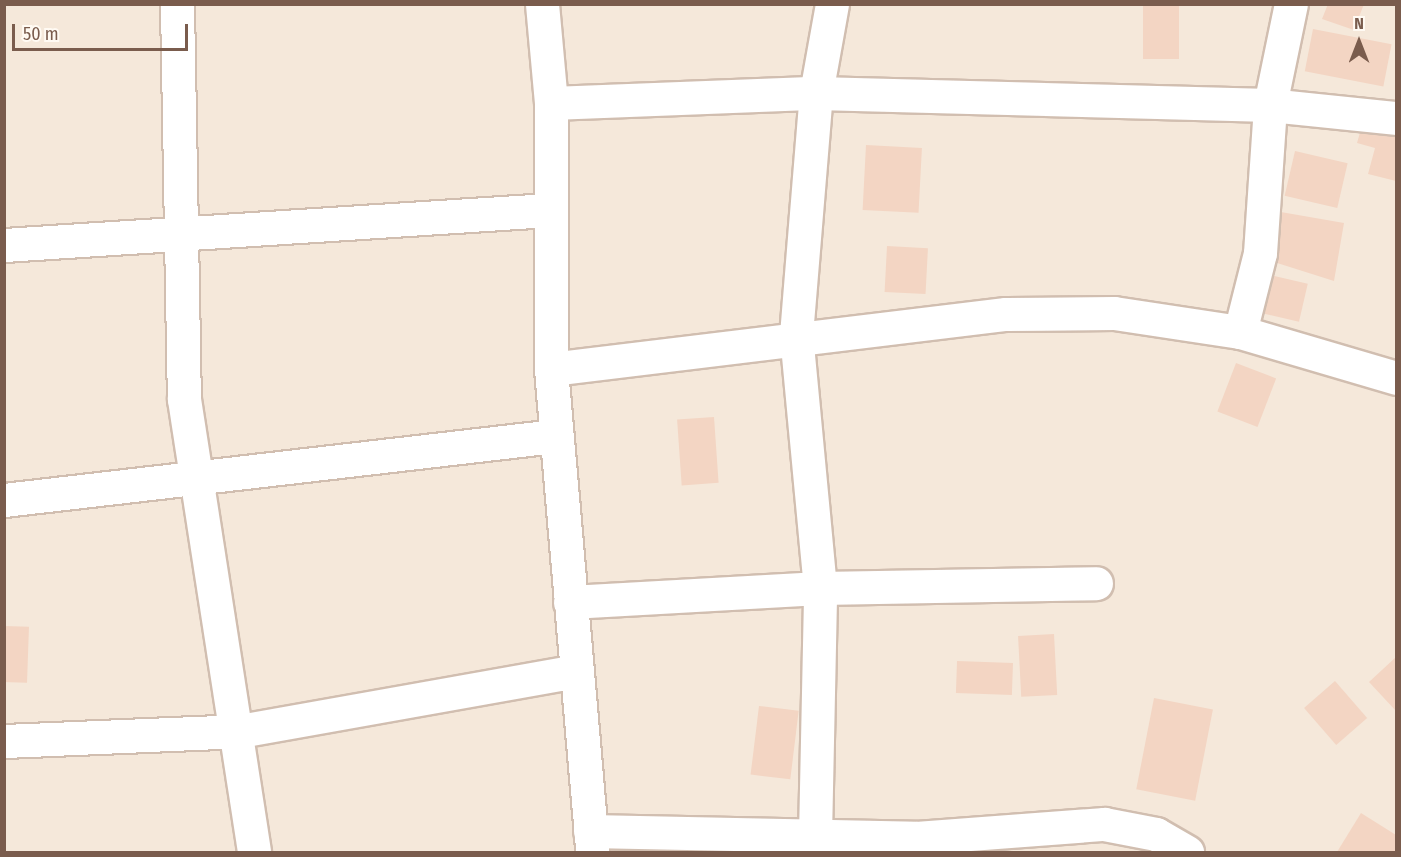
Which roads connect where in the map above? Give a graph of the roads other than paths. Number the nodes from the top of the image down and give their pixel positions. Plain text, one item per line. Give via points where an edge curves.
1 (177, 4) edge
2 (542, 4) edge
3 (832, 4) edge
4 (1291, 4) edge
5 (816, 93) junction
6 (551, 103) junction
7 (1269, 105) junction
8 (1396, 118) edge
9 (548, 210) junction
10 (180, 232) junction
11 (4, 244) edge
12 (1240, 332) junction
13 (796, 335) junction
14 (551, 369) junction
15 (1396, 378) edge
16 (555, 436) junction
17 (193, 480) junction
18 (4, 500) edge
19 (1096, 583) dead end
20 (820, 588) junction
21 (570, 602) junction
22 (576, 671) junction
23 (239, 731) junction
24 (4, 741) edge
25 (814, 836) junction
26 (591, 842) edge
27 (254, 852) edge
28 (1187, 852) edge

1 - 10 street
2 - 6 street
3 - 5 street
4 - 7 street
5 - 6 street
5 - 7 street
5 - 13 street
6 - 9 street
7 - 8 street
7 - 12 street via 1260,253
9 - 10 street
9 - 14 street
10 - 11 street
10 - 17 street via 184,399
12 - 13 street via 1114,313 1006,314
12 - 15 street
13 - 14 street
13 - 20 street
14 - 16 street
16 - 17 street
16 - 21 street
17 - 18 street
17 - 23 street
19 - 20 street
20 - 21 street
20 - 25 street
21 - 22 street
22 - 23 street
22 - 26 street
23 - 24 street
23 - 27 street
25 - 26 street
25 - 28 street via 916,838 1104,824 1156,834

